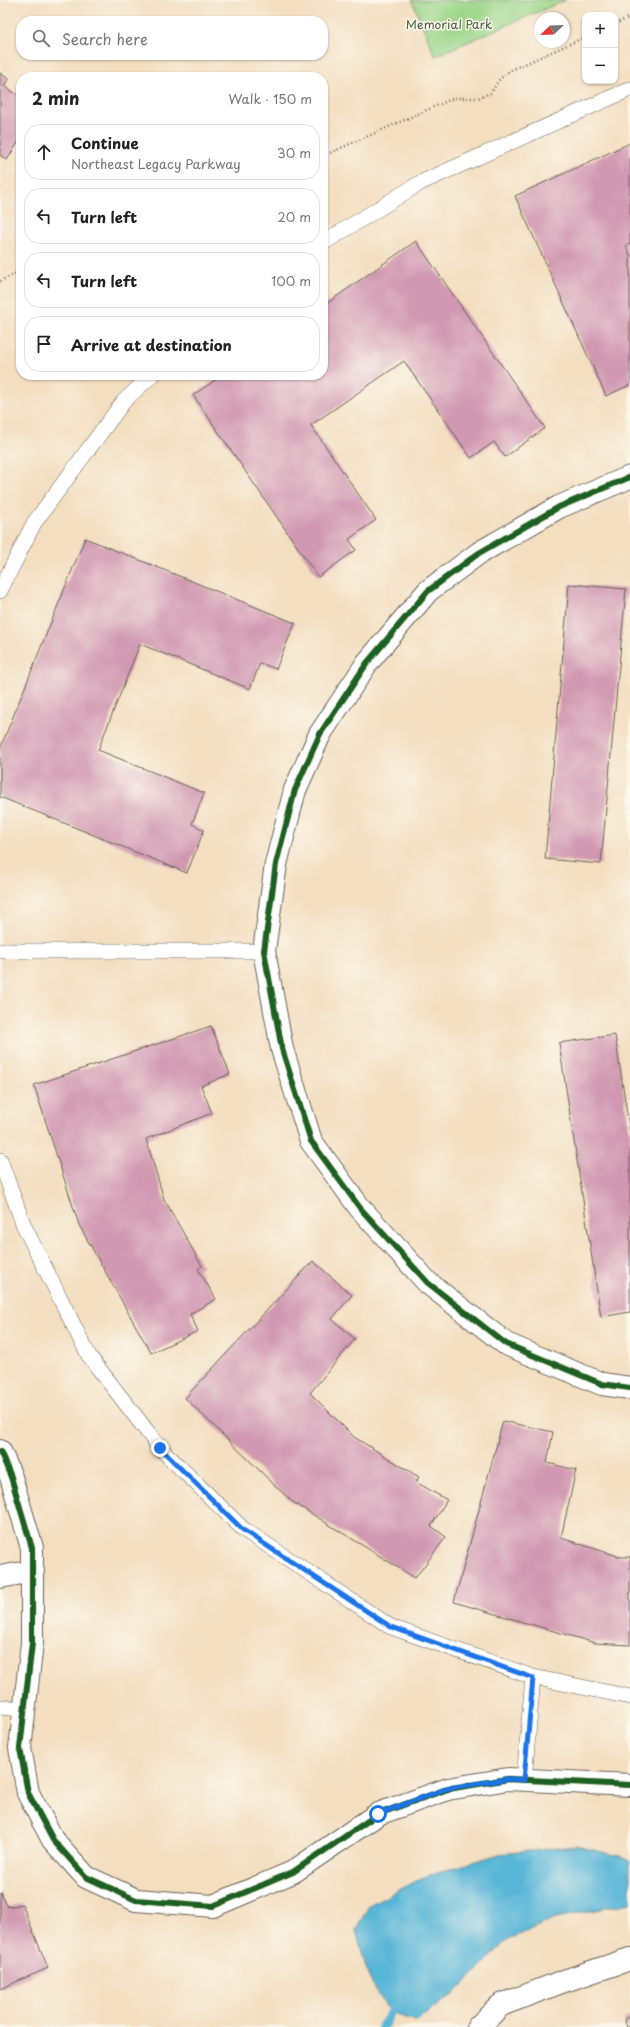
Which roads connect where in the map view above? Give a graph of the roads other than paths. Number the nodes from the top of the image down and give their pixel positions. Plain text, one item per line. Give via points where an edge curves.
1 (630, 89) edge
2 (328, 240) edge
3 (147, 380) edge
4 (630, 477) edge
5 (0, 591) edge
6 (0, 951) edge
7 (264, 951) junction
8 (0, 1160) edge
9 (630, 1388) edge
10 (0, 1451) edge
11 (32, 1571) junction
12 (0, 1577) edge
13 (533, 1678) junction
14 (630, 1697) edge
15 (0, 1707) edge
16 (23, 1709) junction
17 (524, 1780) junction
18 (630, 1785) edge
19 (630, 1960) edge
20 (478, 2027) edge

1 - 2 lane via 420,183
3 - 5 lane via 124,401 34,523
4 - 7 street via 559,507 479,553 428,591 368,662 320,734 295,790 276,864
6 - 7 lane
7 - 9 street via 282,1050 311,1141 360,1208 428,1283 506,1344 602,1384
8 - 13 lane via 24,1226 88,1356 160,1448 243,1530 391,1627
10 - 11 street via 11,1476 32,1548
11 - 12 street
11 - 16 street via 32,1643
13 - 14 lane
13 - 17 lane
15 - 16 lane
16 - 17 street via 20,1748 28,1793 52,1840 86,1878 136,1900 213,1906 293,1872 378,1814 448,1788 508,1779
17 - 18 street
19 - 20 street via 501,2005

